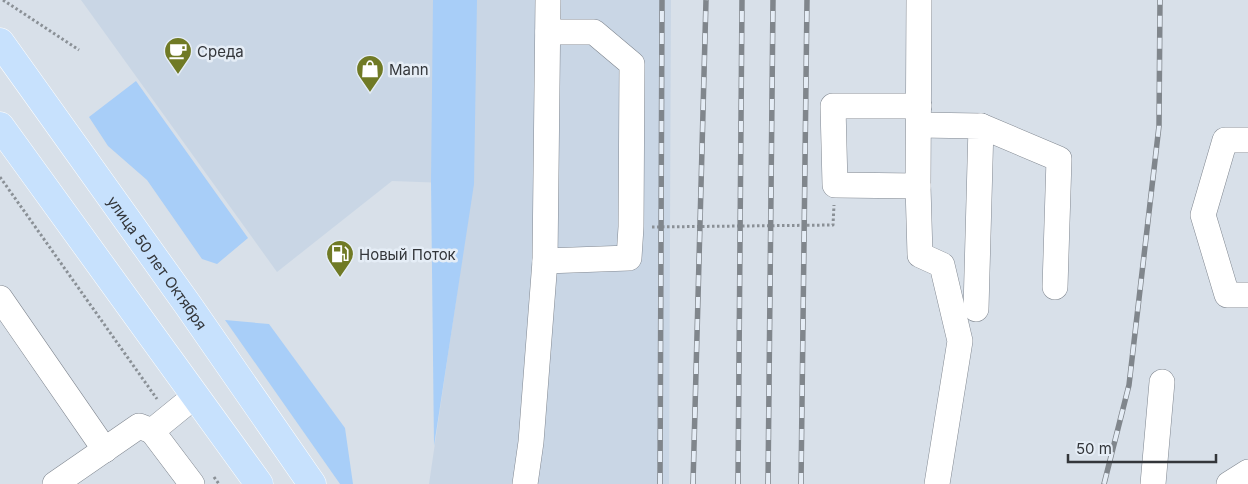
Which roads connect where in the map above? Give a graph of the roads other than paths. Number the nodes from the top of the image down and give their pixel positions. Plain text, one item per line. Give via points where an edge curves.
1 (548, 0) edge
2 (920, 0) edge
3 (548, 32) junction
4 (0, 42) edge
5 (919, 116) junction
6 (0, 126) edge
7 (981, 126) junction
8 (1248, 140) edge
9 (918, 186) junction
10 (545, 261) junction
11 (1055, 287) dead end
12 (1248, 295) edge
13 (0, 298) edge
14 (976, 309) dead end
15 (1162, 382) dead end
16 (195, 396) junction
17 (161, 424) junction
18 (105, 450) junction
19 (1248, 472) edge
20 (203, 480) edge
21 (55, 484) edge
22 (259, 484) edge
23 (312, 484) edge
24 (525, 484) edge
25 (937, 484) edge
26 (1153, 484) edge
27 (1228, 484) edge

1 - 3 lane
2 - 5 lane
3 - 10 lane
3 - 10 lane via 594,32 632,64 631,227 630,258
4 - 23 main road, улица 50 лет Октября
5 - 7 lane
5 - 9 lane
5 - 9 lane via 833,106 835,185
6 - 16 main road
7 - 11 lane via 1059,159
7 - 14 lane
8 - 12 lane via 1225,140 1203,214 1228,295
9 - 25 lane via 920,255 942,266 960,341
10 - 24 lane
13 - 18 lane
15 - 26 lane
16 - 17 lane
16 - 22 main road
17 - 18 lane via 139,426
17 - 20 lane
18 - 21 lane
19 - 27 lane

